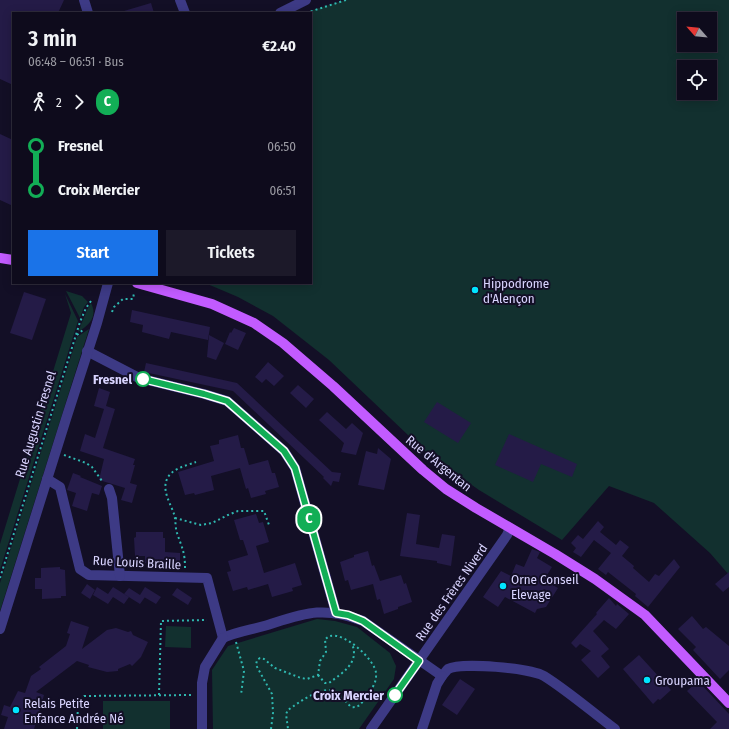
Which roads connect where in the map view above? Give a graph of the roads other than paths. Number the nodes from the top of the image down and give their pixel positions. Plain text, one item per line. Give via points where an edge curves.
1 (84, 0) edge
2 (180, 0) edge
3 (306, 0) edge
4 (88, 12) edge
5 (184, 12) edge
6 (282, 12) edge
7 (0, 258) edge
8 (12, 260) edge
9 (108, 284) edge
10 (141, 284) edge
11 (87, 351) junction
12 (47, 479) junction
13 (109, 489) road end
14 (510, 528) junction
15 (120, 576) junction
16 (336, 613) junction
17 (0, 629) edge
18 (223, 638) junction
19 (419, 661) junction
20 (442, 676) junction
21 (729, 704) edge
22 (202, 729) edge
23 (371, 729) edge
24 (422, 729) edge
25 (615, 729) edge

1 - 4 street
2 - 5 street
3 - 6 street
7 - 8 main road
9 - 11 street
10 - 14 main road, Rue d'Argentan via 212,304 254,323 333,386 446,489
11 - 12 street
11 - 16 street via 139,378 227,401 284,451 295,468
12 - 15 street, Rue Louis Braille via 60,487 80,569 89,575
12 - 17 street
13 - 15 street
14 - 19 street, Rue des Frères Niverd
14 - 21 main road, Rue d'Argentan via 562,558 645,615
15 - 18 street, Rue Louis Braille via 207,578
16 - 18 street via 301,614
16 - 19 street via 363,621
18 - 22 street via 205,667 202,683
19 - 20 street
19 - 23 street, Rue des Frères Niverd
20 - 24 street
20 - 25 street via 448,670 462,666 537,673

